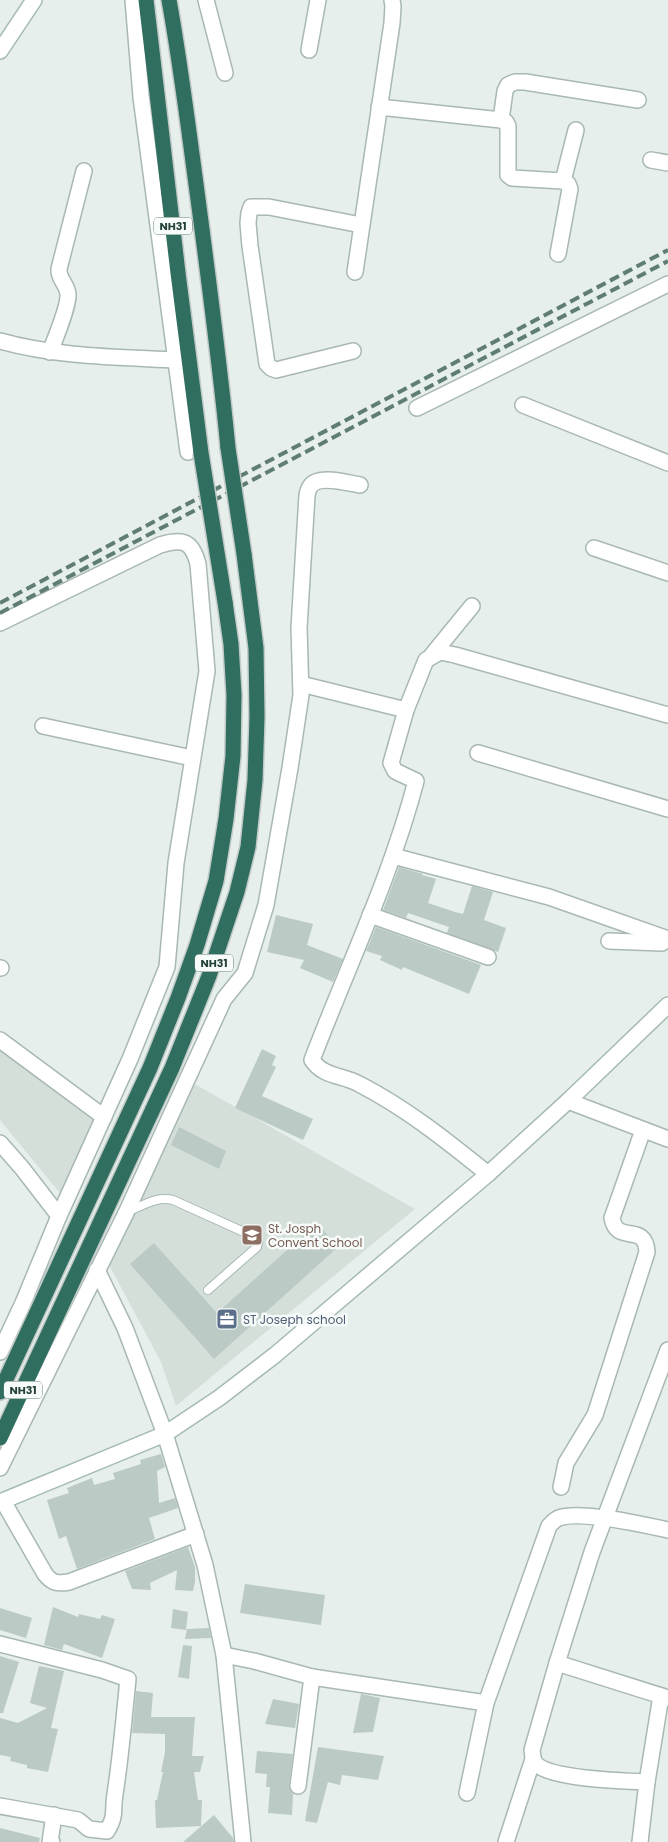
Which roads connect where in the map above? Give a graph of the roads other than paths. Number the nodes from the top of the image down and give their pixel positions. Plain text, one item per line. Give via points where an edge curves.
1 (34, 0) edge
2 (133, 0) edge
3 (146, 0) edge
4 (169, 0) edge
5 (206, 0) edge
6 (318, 0) edge
7 (392, 0) edge
8 (309, 50) dead end
9 (0, 51) edge
10 (225, 73) dead end
11 (638, 100) dead end
12 (379, 107) junction
13 (501, 120) junction
14 (576, 130) dead end
15 (651, 160) dead end
16 (668, 163) edge
17 (84, 171) dead end
18 (563, 180) junction
19 (361, 224) junction
20 (558, 254) dead end
21 (355, 272) dead end
22 (668, 284) edge
23 (0, 341) edge
24 (353, 351) dead end
25 (50, 352) junction
26 (176, 360) junction
27 (523, 405) dead end
28 (417, 408) dead end
29 (194, 452) junction
30 (668, 463) edge
31 (360, 485) dead end
32 (594, 548) dead end
33 (668, 573) edge
34 (472, 606) dead end
35 (0, 623) edge
36 (432, 655) junction
37 (301, 684) junction
38 (406, 710) junction
39 (668, 715) edge
40 (43, 726) dead end
41 (478, 753) dead end
42 (192, 758) junction
43 (668, 809) edge
44 (393, 856) junction
45 (370, 915) junction
46 (668, 939) edge
47 (608, 940) dead end
48 (668, 944) edge
49 (488, 957) dead end
50 (668, 1005) edge
51 (0, 1040) edge
52 (568, 1101) junction
53 (104, 1117) junction
54 (643, 1130) junction
55 (668, 1139) edge
56 (0, 1143) edge
57 (488, 1174) junction
58 (126, 1213) junction
59 (59, 1216) junction
60 (97, 1270) junction
61 (208, 1290) dead end
62 (668, 1350) edge
63 (0, 1352) edge
64 (0, 1392) edge
65 (164, 1434) junction
66 (0, 1438) edge
67 (0, 1468) edge
68 (561, 1487) dead end
69 (2, 1502) edge
70 (604, 1518) junction
71 (668, 1530) edge
72 (196, 1534) junction
73 (0, 1644) edge
74 (224, 1655) junction
75 (557, 1663) junction
76 (312, 1677) junction
77 (664, 1697) edge
78 (486, 1703) junction
79 (533, 1759) junction
80 (647, 1782) junction
81 (298, 1786) dead end
82 (467, 1793) dead end
83 (0, 1806) edge
84 (54, 1815) junction
85 (52, 1842) edge
86 (243, 1842) edge
87 (506, 1842) edge
88 (640, 1842) edge

1 - 9 street
2 - 26 street via 141,97
3 - 29 highway, NH31 via 178,273
4 - 66 highway, NH31, bridge via 198,196 256,648 258,717 248,847 209,976 172,1068
5 - 10 street
6 - 8 street
7 - 12 street via 392,23
11 - 13 street via 514,82 505,91
12 - 13 street
12 - 19 street
13 - 18 street via 508,126 508,175 512,178
14 - 18 street
15 - 16 street
17 - 25 street via 58,275 68,297
18 - 20 street via 570,189
19 - 21 street
19 - 24 street via 269,207 251,207 249,213 250,246 267,364 276,370
22 - 28 street
23 - 25 street
25 - 26 street
26 - 29 street
27 - 30 street
29 - 64 highway, NH31, bridge via 225,602 234,695 233,756 216,881 197,945 150,1068
31 - 37 street via 325,480 310,486 306,504 299,628
32 - 33 street
34 - 36 street
35 - 42 street via 160,545 170,542 188,545 195,551 198,564 208,671
36 - 38 street via 426,660
36 - 39 street via 440,652 455,655
37 - 38 street
37 - 58 street via 266,905 245,973 224,999
38 - 44 street via 391,764 395,771 416,781
40 - 42 street
41 - 43 street
42 - 53 street via 176,863 167,967
44 - 45 street
44 - 46 street via 549,898
45 - 49 street
45 - 57 street via 312,1060 321,1070 358,1083 429,1126
47 - 48 street
50 - 52 street
51 - 53 street
52 - 54 street
52 - 57 street
53 - 59 street
54 - 55 street
54 - 68 street via 612,1218 618,1232 641,1236 647,1252 595,1415 566,1463
56 - 59 street
57 - 65 street via 275,1355 219,1398
58 - 60 street
58 - 61 lane via 165,1198 255,1237 257,1247
59 - 63 street
60 - 65 street via 125,1328
60 - 67 street
62 - 70 street
65 - 69 street
65 - 72 street
69 - 72 street via 45,1574 59,1584
70 - 71 street
70 - 75 street
70 - 78 street via 570,1516 558,1518 549,1526
72 - 74 street
73 - 84 street via 128,1679 114,1819 108,1831 89,1829 78,1820
74 - 76 street
74 - 86 street
75 - 77 street
75 - 79 street via 532,1750
76 - 78 street
76 - 81 street
77 - 80 street
78 - 82 street
79 - 80 street via 537,1765 569,1776
79 - 87 street
80 - 88 street
83 - 84 street
84 - 85 street

